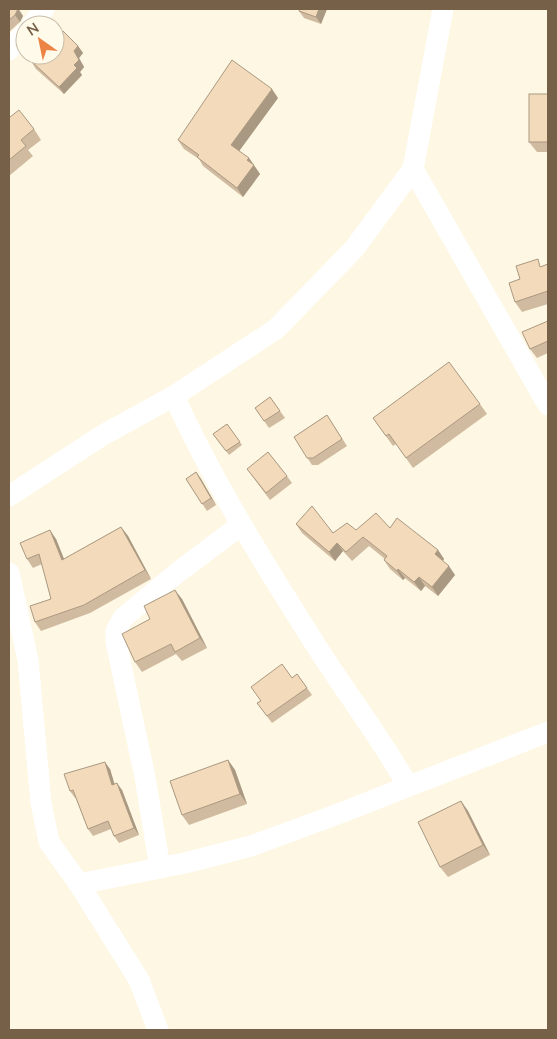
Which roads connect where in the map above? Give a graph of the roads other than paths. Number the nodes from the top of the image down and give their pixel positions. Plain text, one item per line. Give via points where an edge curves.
1 (443, 9) edge
2 (413, 169) junction
3 (174, 396) junction
4 (548, 405) edge
5 (9, 496) edge
6 (241, 524) junction
7 (9, 573) edge
8 (548, 732) edge
9 (408, 786) junction
10 (160, 868) junction
11 (79, 884) junction
12 (158, 1030) edge

1 - 2 street
2 - 3 street via 354,249 276,329
2 - 4 street
3 - 5 street via 103,435
3 - 6 street via 219,490
6 - 9 street via 317,648 387,749
6 - 10 street via 177,572 124,618 116,631
7 - 11 street via 28,660 41,803 50,842
8 - 9 street
9 - 10 street via 251,846
10 - 11 street
11 - 12 street via 139,980

